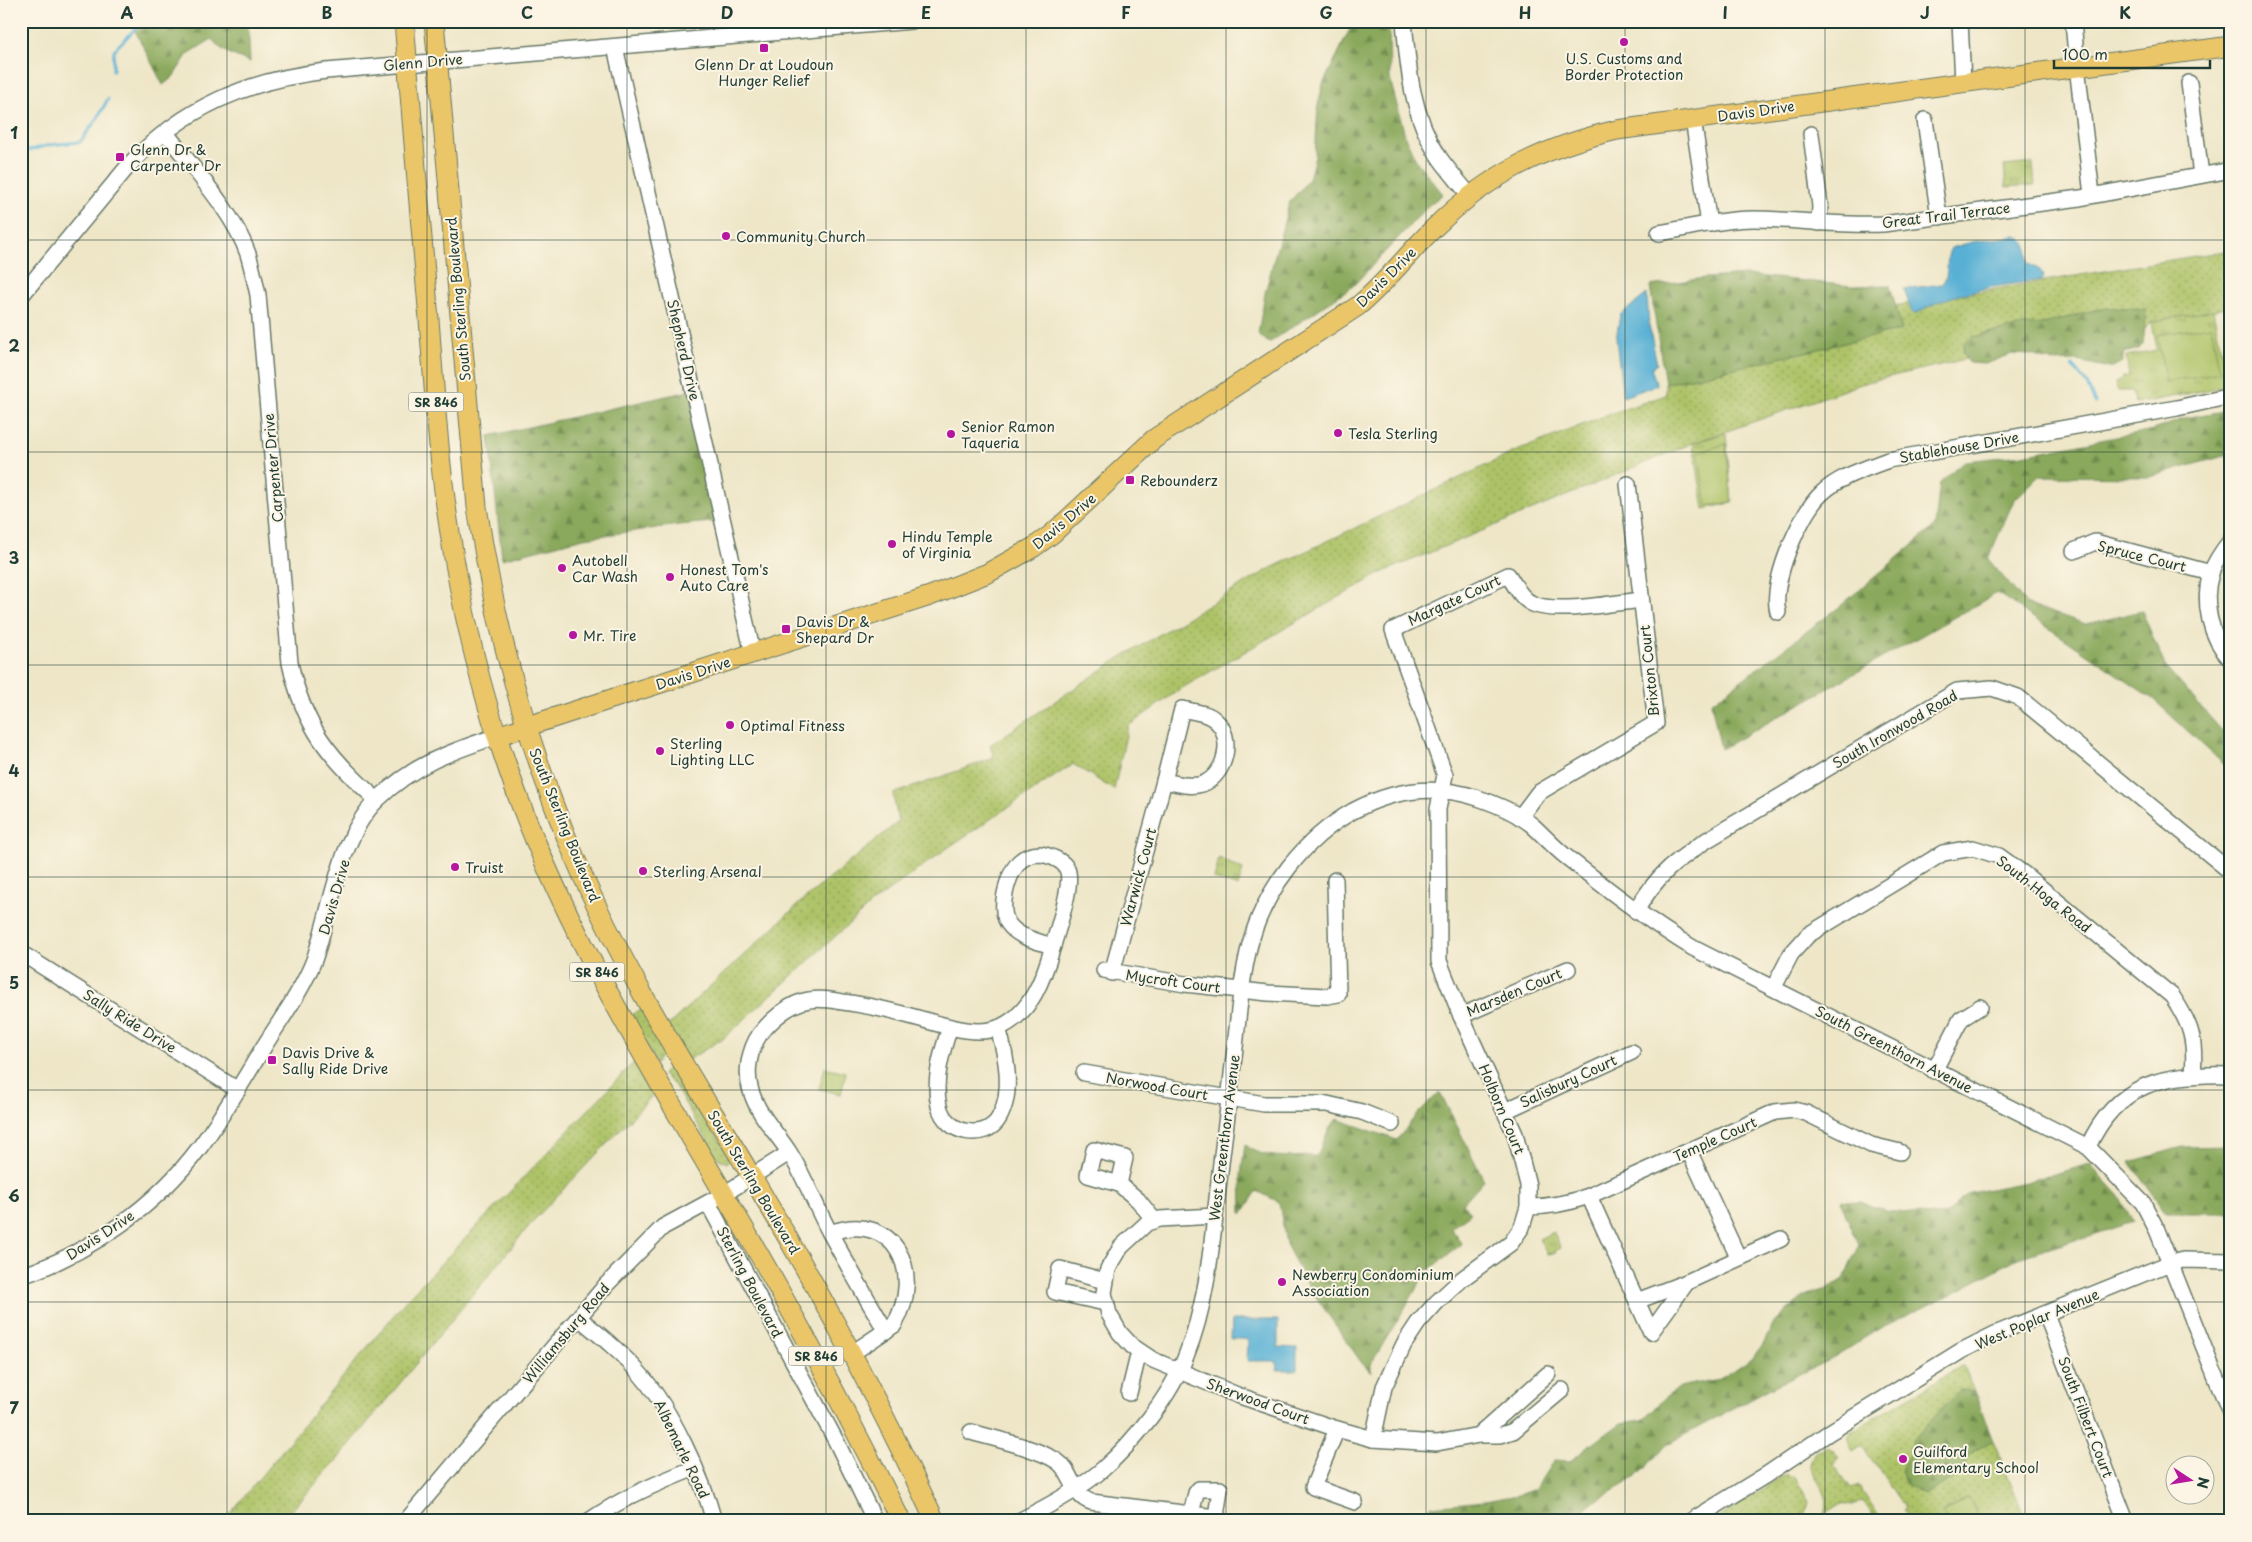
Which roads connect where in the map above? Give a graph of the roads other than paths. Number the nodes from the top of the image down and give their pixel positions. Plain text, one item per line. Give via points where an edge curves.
1 (404, 21) edge
2 (434, 21) edge
3 (912, 21) edge
4 (1404, 21) edge
5 (1960, 21) edge
6 (2073, 21) edge
7 (781, 26) edge
8 (2231, 46) edge
9 (615, 47) junction
10 (438, 61) junction
11 (407, 64) junction
12 (2076, 66) junction
13 (1963, 82) junction
14 (2189, 83) dead end
15 (1693, 119) junction
16 (1925, 120) dead end
17 (166, 132) junction
18 (1811, 134) dead end
19 (2231, 170) edge
20 (2201, 175) junction
21 (2092, 195) junction
22 (1470, 196) junction
23 (1939, 217) junction
24 (1819, 223) junction
25 (1709, 224) junction
26 (1659, 233) dead end
27 (21, 296) edge
28 (2231, 396) edge
29 (1628, 484) dead end
30 (2231, 540) edge
31 (2074, 551) dead end
32 (2211, 573) junction
33 (1641, 600) junction
34 (1778, 612) dead end
35 (753, 654) junction
36 (2231, 660) edge
37 (527, 726) junction
38 (497, 736) junction
39 (1164, 781) junction
40 (1442, 790) junction
41 (377, 800) junction
42 (1520, 817) junction
43 (2231, 872) edge
44 (1335, 880) dead end
45 (1636, 911) junction
46 (1053, 946) junction
47 (21, 953) edge
48 (1568, 969) dead end
49 (1108, 972) joint
50 (1774, 987) junction
51 (1242, 990) junction
52 (1980, 1007) dead end
53 (1460, 1016) junction
54 (950, 1027) junction
55 (998, 1028) junction
56 (1632, 1052) dead end
57 (1934, 1071) junction
58 (1084, 1073) dead end
59 (2193, 1074) junction
60 (2231, 1075) edge
61 (238, 1090) junction
62 (1229, 1100) junction
63 (1505, 1111) junction
64 (1392, 1124) dead end
65 (2088, 1147) junction
66 (1689, 1151) junction
67 (1900, 1152) dead end
68 (789, 1153) junction
69 (751, 1175) junction
70 (1119, 1184) dead end
71 (724, 1194) junction
72 (1589, 1196) junction
73 (708, 1203) junction
74 (1528, 1206) junction
75 (1215, 1216) junction
76 (1154, 1220) junction
77 (830, 1232) junction
78 (1782, 1239) dead end
79 (1738, 1257) junction
80 (2231, 1261) edge
81 (2170, 1262) junction
82 (21, 1276) edge
83 (1105, 1281) junction
84 (1687, 1282) junction
85 (1637, 1301) junction
86 (1105, 1303) junction
87 (2046, 1314) junction
88 (579, 1318) junction
89 (886, 1331) junction
90 (1139, 1352) junction
91 (851, 1354) junction
92 (1179, 1372) junction
93 (1548, 1374) dead end
94 (1562, 1390) dead end
95 (1129, 1393) dead end
96 (2231, 1415) edge
97 (1337, 1429) junction
98 (972, 1432) dead end
99 (1479, 1435) junction
100 (1373, 1439) junction
101 (695, 1468) junction
102 (1074, 1488) junction
103 (1355, 1502) dead end
104 (1192, 1514) dead end
105 (406, 1521) edge
106 (589, 1521) edge
107 (714, 1521) edge
108 (875, 1521) edge
109 (901, 1521) edge
110 (934, 1521) edge
111 (1019, 1521) edge
112 (1691, 1521) edge
113 (2126, 1521) edge

1 - 11 main road, SR 846
2 - 10 main road, South Sterling Boulevard / SR 846
3 - 7 street, Glenn Drive
4 - 22 street via 1410,84 1422,123 1439,156
5 - 13 street
6 - 12 street
7 - 9 street, Glenn Drive
8 - 12 main road, Davis Drive
9 - 10 street, Glenn Drive
9 - 35 street, Shepherd Drive
10 - 11 street, Glenn Drive
10 - 37 main road, South Sterling Boulevard / SR 846 via 477,507 504,650
11 - 17 street, Glenn Drive via 270,80 206,106
11 - 38 main road, SR 846 via 448,518 471,637
12 - 13 main road, Davis Drive
12 - 21 street
13 - 15 main road, Davis Drive
14 - 20 street
15 - 22 main road, Davis Drive via 1617,130 1554,148 1523,161
15 - 25 street
16 - 23 street
17 - 27 street, Glenn Drive via 129,165
17 - 41 street, Carpenter Drive via 236,227 254,275 290,663 296,691 304,712 325,746 345,771
18 - 24 street via 1820,206
19 - 20 street, Great Trail Terrace
20 - 21 street, Great Trail Terrace
21 - 23 street, Great Trail Terrace
22 - 35 main road, Davis Drive via 1358,306 1154,439 1034,547 955,587
23 - 24 street, Great Trail Terrace via 1883,224
24 - 25 street, Great Trail Terrace via 1752,219
25 - 26 street, Great Trail Terrace
28 - 34 street, Stablehouse Drive via 2214,402 1888,460 1848,475 1822,493 1803,519 1786,556 1775,602
29 - 33 street, Brixton Court
30 - 32 street
31 - 32 street, Spruce Court via 2095,542
32 - 36 street via 2209,622 2220,648
33 - 40 street, Margate Court via 1554,609 1527,600 1508,575 1393,630 1445,775
33 - 42 street, Brixton Court via 1656,723 1538,793
35 - 37 main road, Davis Drive
37 - 38 main road, Davis Drive
37 - 69 main road, South Sterling Boulevard / SR 846 via 544,780 608,930
38 - 41 street, Davis Drive via 430,761
38 - 71 main road, SR 846 via 536,846 565,911
39 - 39 street, Warwick Court via 1197,785 1211,780 1218,773 1226,742 1216,720 1206,714 1182,709
39 - 49 street, Warwick Court
40 - 42 street, South Greenthorn Avenue via 1477,797
40 - 51 street, West Greenthorn Avenue via 1403,791 1364,806 1328,828 1302,852 1282,876 1258,922 1250,944
40 - 53 street, Holborn Court via 1438,809 1439,961
41 - 61 street, Davis Drive via 352,840 338,874 310,969
42 - 45 street, South Greenthorn Avenue
43 - 45 street, South Ironwood Road via 2018,696 1992,688 1957,691 1707,840 1672,863 1648,889
44 - 51 street, Mycroft Court via 1338,994
45 - 50 street, South Greenthorn Avenue via 1693,948
46 - 46 street via 1018,933 1005,917 1009,880 1020,861 1034,854 1056,859 1068,870 1068,884
46 - 55 street via 1035,994 1014,1018
47 - 61 street, Sally Ride Drive
48 - 53 street, Marsden Court
49 - 51 street, Mycroft Court
50 - 57 street, South Greenthorn Avenue
50 - 59 street, South Hoga Road via 1790,954 1808,935 1943,854 1973,848 1999,856 2012,865 2172,996 2187,1018 2195,1051
51 - 62 street, West Greenthorn Avenue
52 - 57 street via 1961,1019
53 - 63 street, Holborn Court
54 - 55 street
54 - 55 street via 938,1075 939,1105 950,1126 967,1132 990,1127 1002,1110 1007,1070
54 - 68 street via 878,1006 821,999 797,1004 783,1012 758,1038 750,1057 748,1078 755,1102
56 - 63 street, Salisbury Court
57 - 65 street, South Greenthorn Avenue
58 - 62 street, Norwood Court
59 - 60 street
59 - 65 street via 2145,1086 2121,1100 2104,1117
61 - 82 street, Davis Drive via 199,1148 164,1188 77,1252
62 - 64 street, Norwood Court via 1270,1105 1327,1104 1362,1112
62 - 75 street, West Greenthorn Avenue
63 - 74 street, Holborn Court via 1523,1160
65 - 81 street, South Greenthorn Avenue via 2143,1203
66 - 67 street, Temple Court via 1775,1112 1794,1110 1871,1145
66 - 72 street, Temple Court
66 - 79 street
68 - 69 street, Williamsburg Road
68 - 77 street
69 - 71 street, Williamsburg Road
69 - 91 main road, South Sterling Boulevard / SR 846
70 - 76 street
71 - 73 street, Williamsburg Road
71 - 109 main road, SR 846 via 791,1309
72 - 74 street, Temple Court via 1567,1204
72 - 85 street
73 - 88 street, Williamsburg Road via 663,1227 606,1285
73 - 108 street, Sterling Boulevard via 836,1441
74 - 100 street, Holborn Court via 1522,1227 1511,1243 1437,1302 1404,1344 1384,1387
75 - 76 street
75 - 92 street, West Greenthorn Avenue via 1200,1317
76 - 83 street via 1139,1228 1121,1247
77 - 89 street
77 - 89 street via 849,1227 873,1230 886,1236 900,1250 906,1274 905,1296 899,1318
78 - 79 street
79 - 84 street
80 - 81 street, West Poplar Avenue
81 - 87 street, West Poplar Avenue
81 - 96 street, South Greenthorn Avenue
83 - 86 street
83 - 86 street via 1060,1269 1055,1292
84 - 85 street
84 - 85 street via 1651,1332
86 - 90 street, Sherwood Court via 1120,1333
87 - 112 street, West Poplar Avenue via 1962,1351
87 - 113 street, South Filbert Court
88 - 101 street, Albemarle Road via 631,1363 650,1386
88 - 105 street, Williamsburg Road
89 - 91 street
90 - 92 street, Sherwood Court
90 - 95 street
91 - 110 main road, South Sterling Boulevard / SR 846
92 - 97 street, Sherwood Court
92 - 102 street, West Greenthorn Avenue via 1119,1454 1101,1471
93 - 99 street
94 - 99 street, Sherwood Court via 1514,1431
97 - 100 street, Sherwood Court
97 - 103 street via 1314,1487
98 - 102 street via 1057,1461 1067,1472
99 - 100 street, Sherwood Court via 1437,1442
101 - 106 street via 652,1484
101 - 107 street, Albemarle Road
102 - 104 street via 1091,1502
102 - 111 street, West Greenthorn Avenue via 1039,1512

